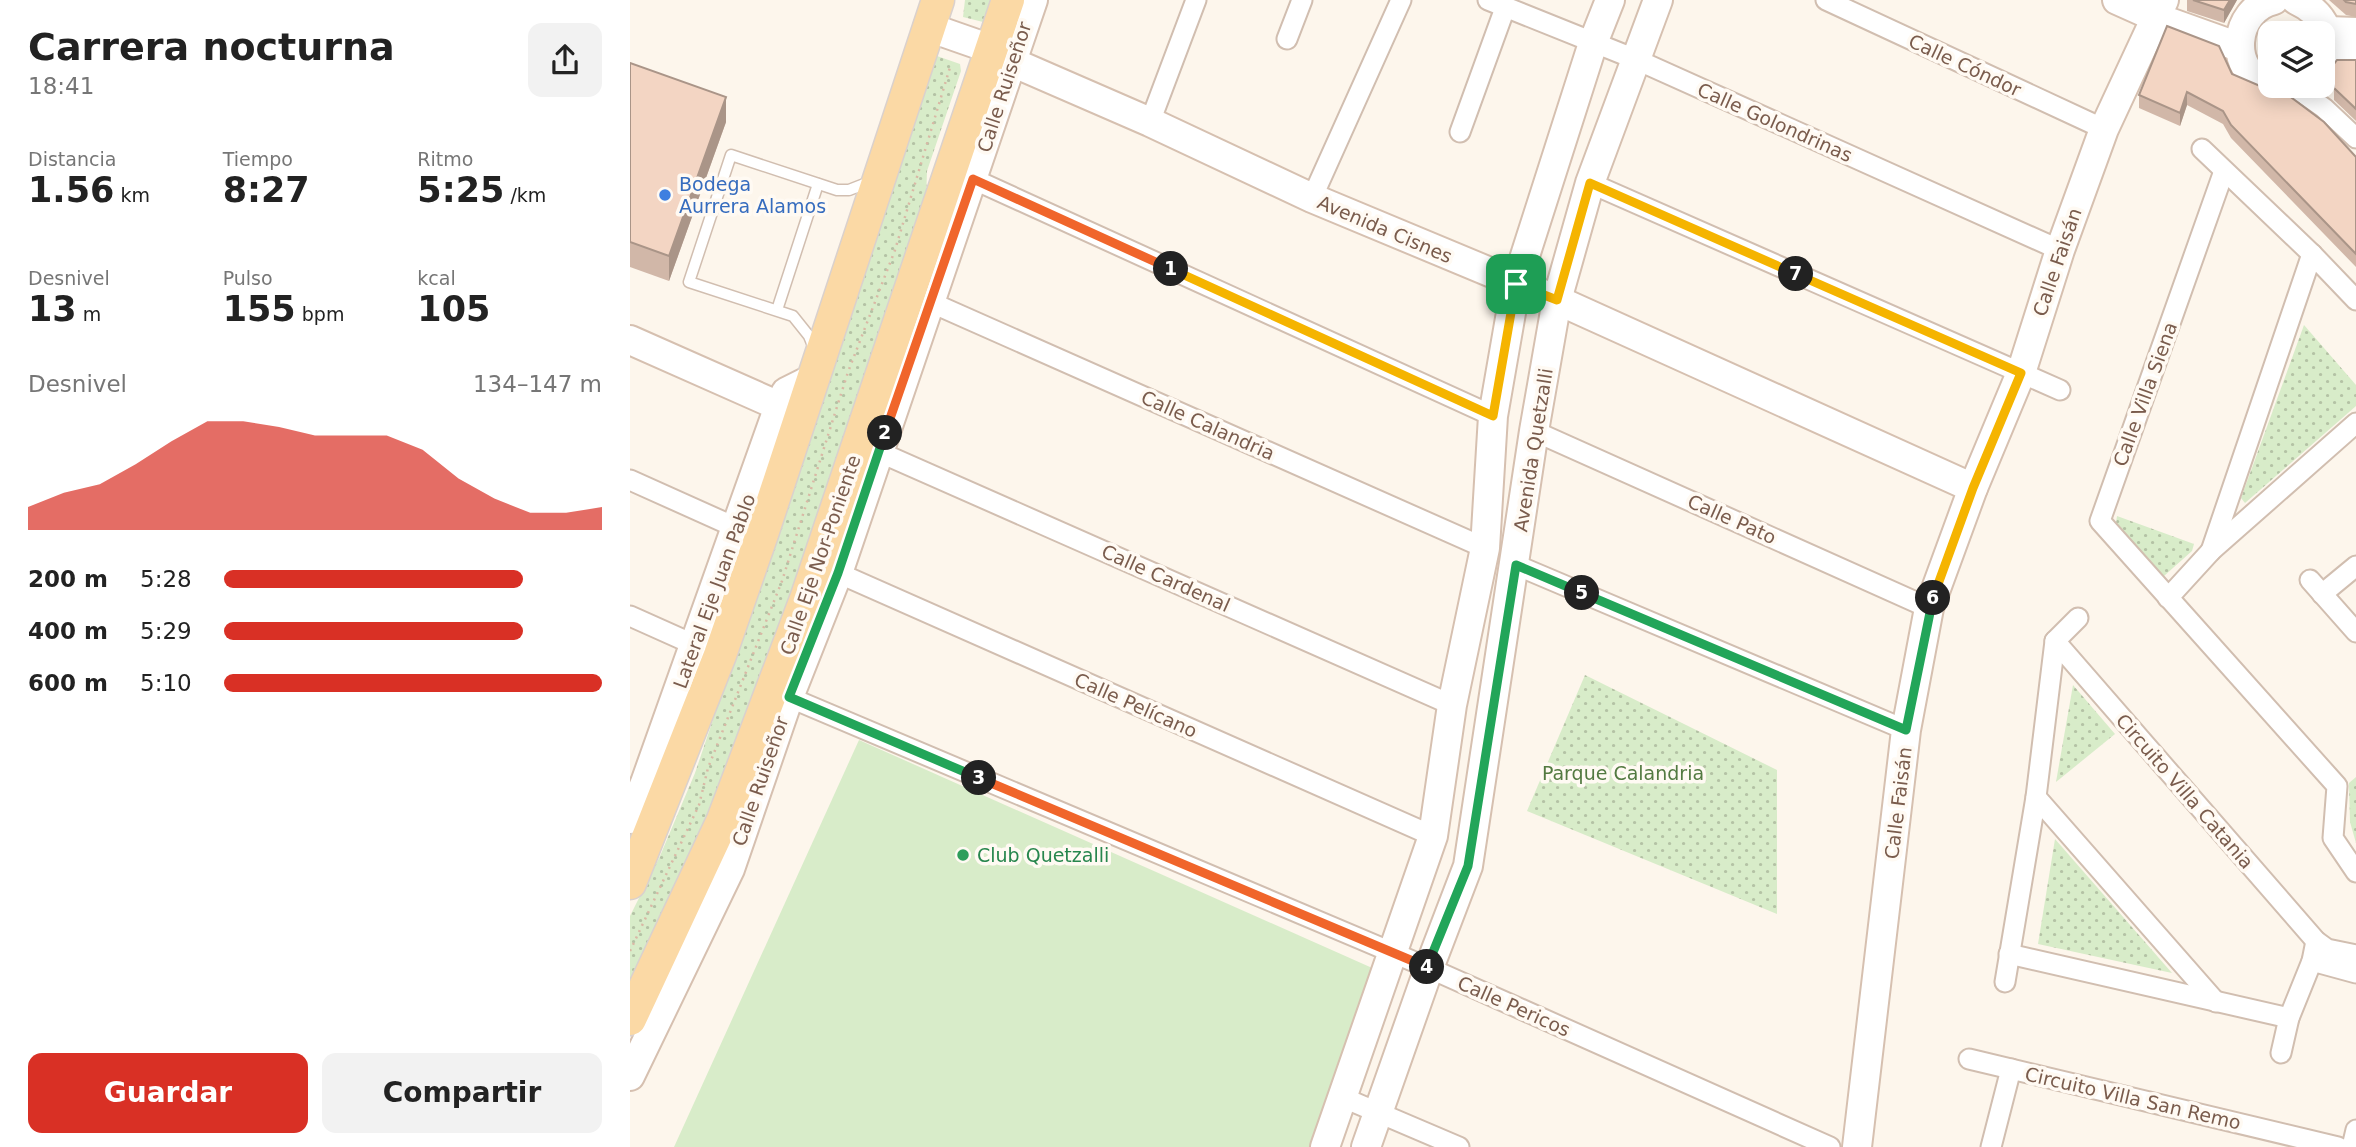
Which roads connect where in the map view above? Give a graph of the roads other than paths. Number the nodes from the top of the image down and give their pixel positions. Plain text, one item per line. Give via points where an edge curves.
1 (1008, 0) edge
2 (1033, 0) edge
3 (1196, 0) edge
4 (1302, 0) edge
5 (1401, 0) edge
6 (1610, 0) edge
7 (1658, 0) edge
8 (1826, 0) edge
9 (2118, 0) edge
10 (2274, 0) edge
11 (2295, 0) edge
12 (1496, 4) edge
13 (2160, 9) edge
14 (933, 14) edge
15 (2321, 21) edge
16 (2356, 32) edge
17 (1287, 39) dead end
18 (1593, 43) junction
19 (2335, 45) edge
20 (2239, 47) junction
21 (2335, 53) edge
22 (1002, 56) junction
23 (2356, 57) edge
24 (1635, 59) junction
25 (2258, 77) edge
26 (2305, 98) edge
27 (1150, 122) junction
28 (2105, 129) junction
29 (1460, 132) dead end
30 (2356, 138) edge
31 (2202, 149) dead end
32 (2224, 171) junction
33 (878, 178) junction
34 (973, 179) junction
35 (1590, 183) junction
36 (818, 184) junction
37 (1312, 198) junction
38 (2060, 250) junction
39 (2312, 254) junction
40 (1516, 284) junction
41 (1557, 300) junction
42 (2356, 300) edge
43 (930, 302) junction
44 (778, 310) junction
45 (630, 340) edge
46 (817, 370) junction
47 (2021, 373) junction
48 (2060, 390) dead end
49 (779, 406) junction
50 (1493, 416) junction
51 (2356, 424) edge
52 (1534, 431) junction
53 (879, 452) junction
54 (630, 480) edge
55 (1973, 488) junction
56 (737, 528) junction
57 (1485, 548) junction
58 (2211, 551) junction
59 (1516, 565) junction
60 (2356, 566) edge
61 (838, 573) junction
62 (2168, 598) junction
63 (1929, 608) junction
64 (630, 616) edge
65 (2078, 618) dead end
66 (2356, 632) edge
67 (2055, 641) junction
68 (707, 650) junction
69 (780, 693) junction
70 (1452, 705) junction
71 (1906, 730) junction
72 (638, 780) edge
73 (2036, 797) junction
74 (630, 819) edge
75 (1433, 836) junction
76 (2356, 872) edge
77 (630, 883) edge
78 (2316, 941) junction
79 (1394, 954) junction
80 (2009, 954) junction
81 (2356, 956) edge
82 (2312, 961) junction
83 (1429, 968) junction
84 (2356, 973) edge
85 (2005, 982) dead end
86 (2216, 1002) junction
87 (2289, 1018) junction
88 (630, 1019) edge
89 (2281, 1053) dead end
90 (1969, 1059) dead end
91 (2011, 1069) junction
92 (630, 1076) edge
93 (1344, 1098) junction
94 (1378, 1113) junction
95 (2356, 1130) edge
96 (1325, 1147) edge
97 (1366, 1147) edge
98 (1459, 1147) edge
99 (1830, 1147) edge
100 (1857, 1147) edge
101 (1991, 1147) edge
102 (2337, 1147) edge
103 (2352, 1147) edge

1 - 22 main road, Calle Eje Nor-Poniente
2 - 22 main road, Calle Ruiseñor
3 - 27 street
4 - 17 street
5 - 37 street
6 - 18 main road, Avenida Quetzalli
7 - 24 main road, Avenida Quetzalli
8 - 28 street, Calle Cóndor
9 - 13 main road
10 - 20 main road via 2255,9 2246,20
11 - 15 main road via 2309,6
12 - 18 street, Calle Golondrinas
12 - 29 street
13 - 20 main road
13 - 28 main road, Calle Faisán
14 - 22 main road, Avenida Cisnes
14 - 33 main road
16 - 19 main road
18 - 24 street, Calle Golondrinas
18 - 40 main road, Avenida Quetzalli
20 - 25 main road via 2243,62
21 - 23 main road
22 - 27 main road, Avenida Cisnes
22 - 34 main road, Calle Ruiseñor
22 - 69 main road, Calle Eje Nor-Poniente via 806,599
24 - 35 main road, Avenida Quetzalli
24 - 38 street, Calle Golondrinas
26 - 30 street via 2324,108
27 - 37 main road, Avenida Cisnes
28 - 38 main road, Calle Faisán
31 - 32 street
32 - 39 street
32 - 62 street, Calle Villa Siena via 2099,521
33 - 36 lane via 849,190
33 - 46 main road
34 - 43 main road, Calle Ruiseñor
34 - 50 street
35 - 41 main road, Avenida Quetzalli
35 - 47 street
36 - 44 lane
36 - 44 lane via 731,155 689,282
37 - 40 main road, Avenida Cisnes
38 - 47 main road, Calle Faisán
39 - 42 street
39 - 58 street
40 - 41 main road, Avenida Cisnes
40 - 50 main road, Avenida Quetzalli
41 - 52 main road, Avenida Quetzalli
41 - 55 main road, Avenida Cisnes
43 - 53 main road, Calle Ruiseñor
43 - 57 street, Calle Calandria
44 - 46 lane via 793,316 809,336
45 - 49 main road
46 - 49 main road, Lateral Eje Juan Pablo via 786,391
46 - 68 main road
47 - 48 street
47 - 55 main road, Calle Faisán
49 - 56 main road, Lateral Eje Juan Pablo
50 - 57 main road, Avenida Quetzalli
51 - 58 street
52 - 59 main road, Avenida Quetzalli
52 - 63 street, Calle Pato
53 - 61 main road, Calle Ruiseñor
53 - 70 street, Calle Cardenal
54 - 56 street
55 - 63 main road, Calle Faisán
56 - 68 main road, Lateral Eje Juan Pablo
57 - 70 main road, Avenida Quetzalli
58 - 62 street
59 - 71 street
59 - 83 main road, Avenida Quetzalli via 1468,866
60 - 66 street via 2316,587
61 - 69 main road, Calle Ruiseñor
61 - 75 street, Calle Pelícano
62 - 76 street, Calle Villa Siena via 2337,786 2333,838
63 - 71 main road, Calle Faisán
64 - 68 street
65 - 67 street
67 - 73 street
67 - 78 street, Circuito Villa Catania
68 - 72 main road, Lateral Eje Juan Pablo
68 - 77 main road
69 - 79 street, Calle Pericos
69 - 88 main road, Calle Eje Nor-Poniente
69 - 92 main road, Calle Ruiseñor via 730,869
70 - 75 main road, Avenida Quetzalli
71 - 100 main road, Calle Faisán
72 - 74 main road, Lateral Eje Juan Pablo
73 - 80 street
73 - 86 street
75 - 79 main road, Avenida Quetzalli
78 - 81 street, Circuito Villa Catania via 2327,949
78 - 82 street
79 - 83 street, Calle Pericos
79 - 93 main road, Avenida Quetzalli
80 - 85 street
80 - 86 street
82 - 84 street
82 - 87 street
83 - 94 main road, Avenida Quetzalli
83 - 99 street, Calle Pericos
86 - 87 street
87 - 89 street
90 - 91 street, Circuito Villa San Remo
91 - 101 street, Circuito Villa San Remo
91 - 102 street, Circuito Villa San Remo
93 - 94 street
93 - 96 main road, Avenida Quetzalli
94 - 97 main road, Avenida Quetzalli
94 - 98 street
95 - 103 street

